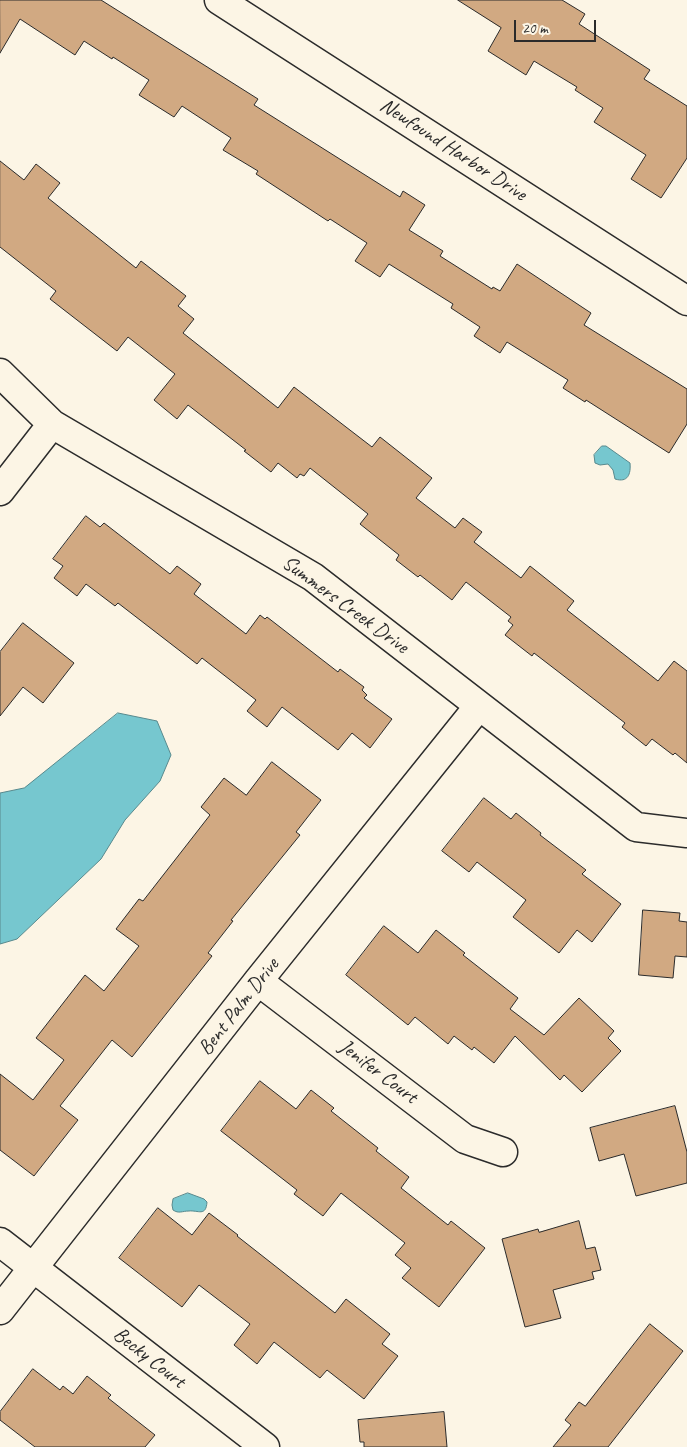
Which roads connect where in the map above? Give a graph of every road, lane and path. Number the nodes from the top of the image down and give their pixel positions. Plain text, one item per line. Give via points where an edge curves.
1 (219, 0) edge
2 (687, 301) edge
3 (0, 373) edge
4 (52, 424) junction
5 (0, 490) edge
6 (479, 706) junction
7 (687, 833) edge
8 (258, 982) junction
9 (503, 1152) dead end
10 (0, 1242) edge
11 (32, 1268) junction
12 (0, 1310) edge
13 (266, 1447) edge

1 - 2 street, Newfound Harbor Drive
3 - 4 street, Summers Creek Drive
4 - 5 street
4 - 6 street, Summers Creek Drive via 313,576
6 - 7 street, Summers Creek Drive via 636,827
6 - 8 street, Bent Palm Drive
8 - 9 street, Jenifer Court via 466,1139
8 - 11 street, Bent Palm Drive
10 - 11 street, Becky Court
11 - 12 street, Bent Palm Drive
11 - 13 street, Becky Court

